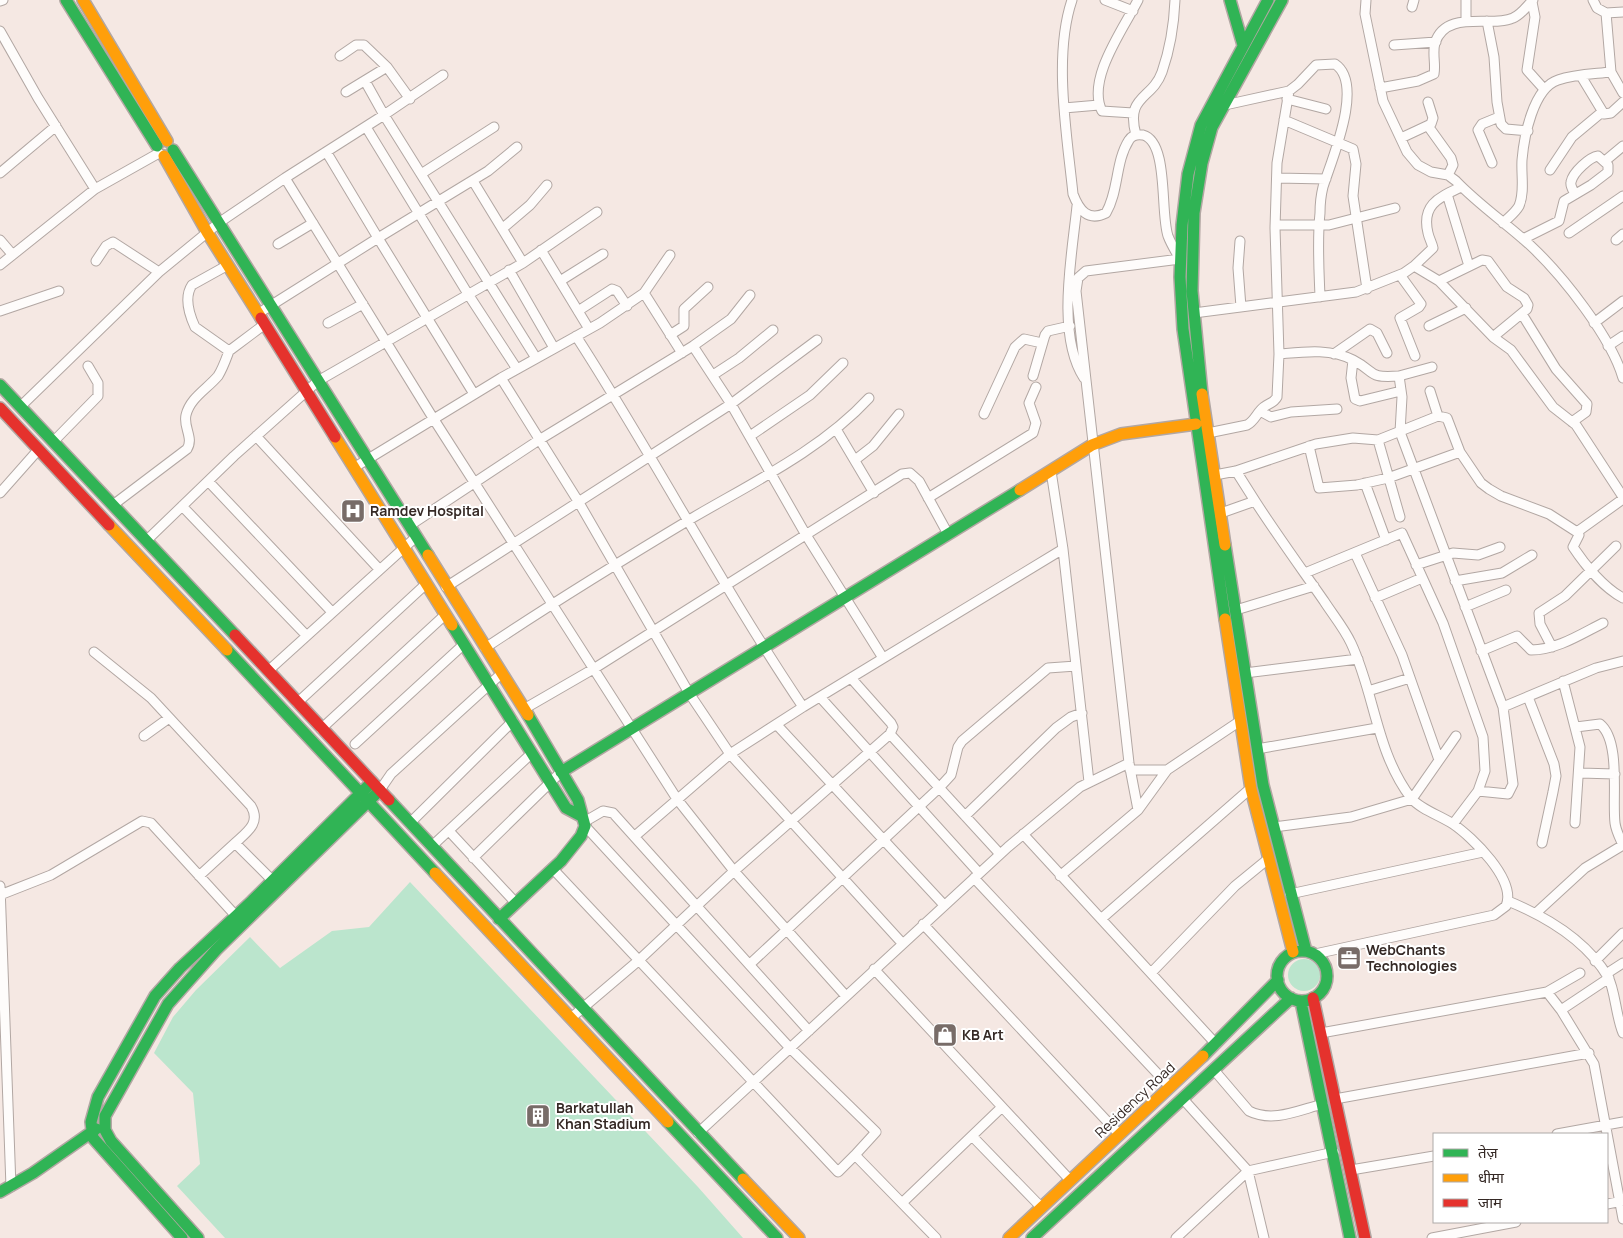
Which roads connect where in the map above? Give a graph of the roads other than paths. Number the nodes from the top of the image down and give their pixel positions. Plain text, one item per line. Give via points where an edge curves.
1 (4, 0) edge
2 (66, 0) edge
3 (83, 0) edge
4 (1072, 0) edge
5 (1106, 0) edge
6 (1138, 0) edge
7 (1175, 0) edge
8 (1230, 0) edge
9 (1268, 0) edge
10 (1282, 0) edge
11 (1366, 0) edge
12 (1466, 0) edge
13 (1593, 0) edge
14 (1532, 1) edge
15 (0, 2) edge
16 (1132, 11) junction
17 (1623, 12) edge
18 (1606, 13) junction
19 (1466, 21) junction
20 (1487, 21) junction
21 (0, 31) edge
22 (1436, 42) junction
23 (1243, 45) junction
24 (1394, 45) dead end
25 (340, 56) dead end
26 (387, 68) junction
27 (1611, 72) junction
28 (443, 75) dead end
29 (1581, 76) junction
30 (365, 80) junction
31 (1380, 88) junction
32 (1544, 89) junction
33 (346, 92) dead end
34 (1623, 93) edge
35 (1288, 95) junction
36 (410, 99) junction
37 (1428, 102) dead end
38 (1623, 102) edge
39 (1099, 105) junction
40 (1225, 105) junction
41 (1064, 108) junction
42 (1326, 109) dead end
43 (1602, 112) junction
44 (1133, 113) junction
45 (384, 115) junction
46 (1499, 117) junction
47 (1284, 120) junction
48 (56, 126) junction
49 (1428, 126) junction
50 (366, 127) junction
51 (494, 127) dead end
52 (1528, 131) junction
53 (1136, 135) junction
54 (1401, 138) junction
55 (1339, 143) junction
56 (1623, 146) edge
57 (518, 147) dead end
58 (164, 149) junction
59 (327, 153) junction
60 (1605, 161) junction
61 (1492, 163) dead end
62 (1550, 170) dead end
63 (0, 173) edge
64 (421, 174) junction
65 (1448, 175) junction
66 (284, 178) junction
67 (1277, 178) junction
68 (1326, 179) junction
69 (473, 181) junction
70 (546, 185) dead end
71 (1462, 187) junction
72 (95, 189) junction
73 (1447, 194) junction
74 (1575, 194) junction
75 (1623, 196) edge
76 (440, 202) junction
77 (1077, 206) junction
78 (1395, 208) dead end
79 (597, 212) dead end
80 (420, 214) junction
81 (1355, 217) junction
82 (220, 222) junction
83 (1503, 223) junction
84 (313, 224) junction
85 (1275, 225) junction
86 (1319, 226) junction
87 (503, 228) junction
88 (208, 232) junction
89 (1569, 233) dead end
90 (378, 238) junction
91 (1523, 239) junction
92 (0, 240) edge
93 (1240, 241) dead end
94 (278, 244) dead end
95 (541, 250) junction
96 (12, 254) junction
97 (603, 254) dead end
98 (670, 255) dead end
99 (1180, 260) junction
100 (96, 261) dead end
101 (337, 263) junction
102 (522, 263) junction
103 (228, 264) junction
104 (0, 265) edge
105 (1414, 266) junction
106 (1469, 266) junction
107 (509, 270) junction
108 (159, 272) junction
109 (1400, 275) junction
110 (560, 281) junction
111 (1439, 281) junction
112 (488, 282) junction
113 (708, 287) dead end
114 (1367, 289) junction
115 (59, 291) dead end
116 (644, 293) junction
117 (468, 294) junction
118 (750, 295) dead end
119 (1320, 297) junction
120 (1623, 301) edge
121 (1278, 302) junction
122 (363, 304) junction
123 (272, 305) junction
124 (627, 306) junction
125 (1241, 307) junction
126 (1466, 308) junction
127 (0, 311) edge
128 (578, 311) junction
129 (258, 313) junction
130 (1194, 313) junction
131 (1522, 314) junction
132 (428, 318) junction
133 (328, 323) dead end
134 (1594, 323) junction
135 (265, 324) junction
136 (1070, 326) junction
137 (1429, 326) dead end
138 (589, 329) junction
139 (774, 330) dead end
140 (670, 335) junction
141 (576, 336) junction
142 (1623, 336) edge
143 (1493, 337) junction
144 (817, 340) dead end
145 (387, 342) junction
146 (1042, 342) junction
147 (693, 346) junction
148 (1608, 346) junction
149 (554, 348) junction
150 (229, 351) junction
151 (682, 353) junction
152 (1387, 353) dead end
153 (1279, 354) junction
154 (1334, 354) junction
155 (1415, 356) dead end
156 (536, 358) junction
157 (1353, 360) junction
158 (843, 363) dead end
159 (88, 366) dead end
160 (1432, 367) dead end
161 (517, 368) junction
162 (713, 375) junction
163 (1033, 376) dead end
164 (1399, 376) junction
165 (500, 378) junction
166 (1623, 378) edge
167 (1085, 380) junction
168 (318, 381) junction
169 (0, 385) edge
170 (1036, 387) dead end
171 (305, 391) junction
172 (1401, 391) junction
173 (1430, 392) dead end
174 (474, 394) junction
175 (614, 395) junction
176 (869, 398) dead end
177 (732, 404) junction
178 (20, 407) junction
179 (0, 408) edge
180 (1337, 409) dead end
181 (1260, 411) junction
182 (899, 414) dead end
183 (984, 414) dead end
184 (1438, 416) junction
185 (434, 418) junction
186 (1572, 422) junction
187 (1196, 424) junction
188 (836, 429) junction
189 (1400, 432) junction
190 (1208, 434) junction
191 (256, 436) junction
192 (750, 436) junction
193 (539, 440) junction
194 (1378, 440) junction
195 (53, 442) junction
196 (1092, 445) junction
197 (1309, 446) junction
198 (39, 449) junction
199 (1460, 452) junction
200 (651, 455) junction
201 (368, 459) junction
202 (855, 460) junction
203 (355, 467) junction
204 (1414, 469) junction
205 (1051, 470) junction
206 (1236, 471) junction
207 (770, 472) junction
208 (1215, 475) junction
209 (1388, 478) junction
210 (208, 481) junction
211 (1365, 483) junction
212 (476, 484) junction
213 (0, 493) edge
214 (874, 493) junction
215 (928, 498) junction
216 (1623, 498) edge
217 (578, 501) junction
218 (1255, 501) junction
219 (113, 505) junction
220 (182, 506) junction
221 (1221, 513) junction
222 (1400, 518) dead end
223 (689, 520) junction
224 (409, 526) junction
225 (1577, 532) junction
226 (948, 534) junction
227 (806, 535) junction
228 (416, 537) junction
229 (1386, 540) junction
230 (146, 541) junction
231 (514, 543) junction
232 (1616, 546) dead end
233 (1500, 547) dead end
234 (404, 548) junction
235 (1063, 549) junction
236 (1355, 553) junction
237 (1445, 555) junction
238 (1532, 555) dead end
239 (1416, 565) junction
240 (616, 566) junction
241 (379, 569) junction
242 (1591, 569) junction
243 (1304, 573) junction
244 (1422, 578) junction
245 (1455, 581) junction
246 (426, 584) junction
247 (727, 584) junction
248 (1314, 586) junction
249 (446, 587) junction
250 (1506, 590) dead end
251 (845, 597) junction
252 (1375, 598) junction
253 (1623, 598) edge
254 (551, 604) junction
255 (1465, 607) junction
256 (1236, 610) junction
257 (332, 612) junction
258 (446, 614) junction
259 (1603, 623) dead end
260 (652, 630) junction
261 (306, 635) junction
262 (463, 645) junction
263 (1552, 646) junction
264 (485, 648) junction
265 (764, 650) junction
266 (1481, 650) junction
267 (94, 652) dead end
268 (883, 658) junction
269 (1358, 660) junction
270 (1623, 661) edge
271 (1076, 666) junction
272 (595, 668) junction
273 (268, 671) junction
274 (1245, 673) junction
275 (501, 674) junction
276 (851, 678) junction
277 (1410, 678) junction
278 (1563, 681) junction
279 (490, 684) junction
280 (1368, 691) junction
281 (689, 693) junction
282 (820, 697) junction
283 (1528, 697) junction
284 (297, 703) junction
285 (802, 708) junction
286 (1503, 708) junction
287 (524, 709) junction
288 (1082, 713) junction
289 (169, 718) junction
290 (513, 721) junction
291 (1240, 721) junction
292 (777, 724) junction
293 (1576, 727) junction
294 (1377, 728) junction
295 (321, 729) junction
296 (633, 730) junction
297 (890, 734) junction
298 (144, 736) dead end
299 (1456, 736) dead end
300 (355, 744) dead end
301 (1257, 749) junction
302 (869, 750) junction
303 (532, 753) junction
304 (730, 754) junction
305 (1439, 760) junction
306 (1129, 766) junction
307 (1167, 770) junction
308 (561, 772) junction
309 (1580, 773) junction
310 (1615, 774) junction
311 (550, 781) junction
312 (1089, 782) junction
313 (834, 785) junction
314 (376, 786) junction
315 (939, 788) junction
316 (1251, 788) junction
317 (1478, 791) junction
318 (366, 797) junction
319 (677, 799) junction
320 (1412, 799) junction
321 (918, 807) junction
322 (1138, 810) junction
323 (965, 816) junction
324 (583, 821) junction
325 (792, 822) junction
326 (410, 823) junction
327 (1575, 823) dead end
328 (1453, 824) junction
329 (1274, 827) junction
330 (449, 831) junction
331 (1022, 834) junction
332 (635, 836) junction
333 (883, 840) junction
334 (236, 843) junction
335 (1542, 843) dead end
336 (1623, 845) edge
337 (432, 846) junction
338 (1483, 852) junction
339 (1000, 854) junction
340 (473, 858) junction
341 (1268, 858) junction
342 (553, 869) junction
343 (734, 872) junction
344 (199, 876) junction
345 (976, 876) junction
346 (1060, 876) junction
347 (842, 877) junction
348 (273, 881) junction
349 (0, 886) edge
350 (1290, 894) junction
351 (0, 895) edge
352 (1508, 901) junction
353 (516, 903) junction
354 (944, 906) junction
355 (697, 907) junction
356 (1536, 913) junction
357 (236, 916) junction
358 (499, 919) junction
359 (1101, 920) junction
360 (923, 924) junction
361 (677, 925) junction
362 (786, 929) junction
363 (1623, 933) edge
364 (902, 943) junction
365 (1293, 952) junction
366 (1310, 953) junction
367 (638, 961) junction
368 (1595, 961) junction
369 (1623, 963) edge
370 (750, 964) junction
371 (874, 969) junction
372 (1151, 973) junction
373 (1580, 973) dead end
374 (1608, 976) junction
375 (1278, 980) junction
376 (1547, 992) junction
377 (2, 993) edge
378 (845, 995) junction
379 (1313, 998) junction
380 (1296, 1000) junction
381 (582, 1007) junction
382 (1561, 1010) junction
383 (1619, 1010) edge
384 (570, 1018) junction
385 (809, 1031) junction
386 (1321, 1033) junction
387 (1623, 1033) edge
388 (1216, 1044) junction
389 (790, 1048) junction
390 (1589, 1053) junction
391 (1214, 1070) junction
392 (752, 1083) junction
393 (1170, 1087) junction
394 (1183, 1099) junction
395 (1335, 1099) junction
396 (1324, 1104) junction
397 (1002, 1107) junction
398 (1623, 1122) edge
399 (105, 1123) junction
400 (1606, 1126) junction
401 (91, 1133) junction
402 (698, 1133) junction
403 (1563, 1133) edge
404 (1607, 1133) edge
405 (1119, 1134) junction
406 (972, 1136) junction
407 (1608, 1136) edge
408 (1334, 1152) junction
409 (855, 1155) junction
410 (1433, 1156) edge
411 (1350, 1170) junction
412 (1248, 1171) junction
413 (1070, 1180) junction
414 (12, 1187) junction
415 (0, 1192) edge
416 (1621, 1201) edge
417 (902, 1203) junction
418 (1608, 1204) edge
419 (1041, 1207) junction
420 (1623, 1219) edge
421 (1511, 1223) edge
422 (182, 1238) edge
423 (198, 1238) edge
424 (777, 1238) edge
425 (799, 1238) edge
426 (936, 1238) edge
427 (1009, 1238) edge
428 (1032, 1238) edge
429 (1176, 1238) edge
430 (1264, 1238) edge
431 (1350, 1238) edge
432 (1365, 1238) edge
433 (1432, 1238) edge

1 - 15 street
2 - 58 main road
3 - 58 main road
4 - 41 street via 1063,36
5 - 16 street
6 - 16 street
7 - 44 street via 1169,46 1161,74 1142,96
8 - 23 main road
9 - 23 main road
10 - 40 main road
11 - 31 street via 1365,14
12 - 19 street
13 - 18 street via 1597,8
14 - 20 street via 1512,19
14 - 32 street via 1535,17 1527,70
16 - 39 street via 1104,67 1098,88
17 - 18 street
18 - 27 street
19 - 20 street
19 - 22 street via 1442,32
20 - 46 street
21 - 48 street
22 - 24 street
22 - 31 street via 1434,74 1418,81
23 - 99 main road via 1200,126 1193,147 1184,201
25 - 26 street via 356,45 364,45
26 - 30 street
26 - 36 street
27 - 29 street
27 - 34 street
28 - 36 street
29 - 32 street via 1558,80
29 - 43 street
30 - 33 street
30 - 45 street
31 - 54 street
32 - 52 street
35 - 40 street
35 - 42 street
35 - 47 street
35 - 55 street via 1316,65 1335,64 1339,67 1346,97
36 - 45 street
37 - 49 street via 1433,118
38 - 43 street via 1611,114
39 - 41 street
39 - 44 street via 1102,111
40 - 130 main road via 1212,127 1196,203
41 - 77 street
43 - 62 street via 1572,138
44 - 53 street
45 - 50 street
45 - 64 street
46 - 52 street via 1506,129
46 - 61 street via 1482,124 1478,130
47 - 55 street
47 - 67 street
48 - 63 street
48 - 72 street
49 - 54 street
49 - 65 street via 1451,158 1453,165
50 - 59 street
50 - 80 street
51 - 64 street
52 - 83 street via 1522,158 1521,199 1515,212
53 - 77 street via 1128,141 1113,199 1106,213 1091,217
53 - 99 street via 1146,136 1158,151 1168,236
54 - 65 street via 1418,165 1431,172
55 - 68 street
55 - 81 street via 1350,146 1354,153 1352,196
56 - 60 street
57 - 69 street
58 - 72 street
58 - 82 main road
58 - 88 main road
59 - 66 street
59 - 90 street
60 - 74 street via 1608,172
60 - 74 street via 1596,156 1588,161 1571,181
64 - 76 street
65 - 71 street
66 - 82 street
66 - 84 street
67 - 68 street
67 - 85 street
68 - 86 street
69 - 76 street
69 - 87 street
70 - 87 street via 530,205
71 - 73 street
71 - 83 street
72 - 96 street
73 - 105 street via 1431,204 1427,226 1432,248
73 - 106 street
74 - 91 street via 1564,201 1559,222
75 - 89 street
76 - 80 street
76 - 112 street
77 - 136 street via 1068,287
78 - 81 street
79 - 95 street
80 - 90 street
80 - 117 street
81 - 86 street
81 - 114 street
82 - 88 street
82 - 123 main road
83 - 91 street
84 - 94 street
84 - 101 street
85 - 86 street
85 - 121 street
86 - 119 street
87 - 102 street
88 - 103 main road
88 - 108 street
90 - 101 street
90 - 132 street
91 - 134 street via 1556,273
92 - 96 street
93 - 125 street
95 - 102 street
95 - 110 street
96 - 104 street
97 - 110 street
98 - 116 street
99 - 167 street via 1095,268 1078,278 1076,291
99 - 187 main road
100 - 108 street via 106,246 113,242
101 - 122 street
101 - 123 street
102 - 107 street
103 - 129 main road
103 - 150 street via 192,285 188,301 195,327
105 - 109 street
105 - 111 street
106 - 111 street
106 - 131 street via 1488,261 1506,287 1528,302
107 - 112 street
107 - 149 street
108 - 178 street
109 - 114 street
109 - 155 street via 1421,304 1400,318
110 - 128 street
111 - 126 street
112 - 117 street
112 - 156 street
113 - 140 street via 684,309 684,326
114 - 119 street
115 - 127 street
116 - 124 street
116 - 140 street
117 - 132 street
117 - 161 street
118 - 147 street via 731,319
119 - 121 street
120 - 134 street
121 - 125 street
121 - 153 street
122 - 133 street
122 - 145 street
123 - 129 street
123 - 168 main road
124 - 128 street via 612,289
124 - 138 street
125 - 130 street
126 - 137 street
126 - 143 street
128 - 138 street
129 - 135 main road
130 - 190 main road
131 - 143 street
131 - 186 street via 1556,369 1587,404 1586,412
132 - 145 street
132 - 174 street
134 - 148 street
135 - 150 street
135 - 171 main road
136 - 146 street via 1048,332
136 - 167 street via 1075,363
138 - 141 street
139 - 162 street
140 - 151 street
141 - 149 street
141 - 175 street
142 - 148 street
143 - 186 street via 1511,350 1553,406
144 - 177 street
145 - 168 street
145 - 185 street
146 - 163 street
146 - 183 street via 1024,339 1015,347
147 - 151 street
147 - 162 street
148 - 166 street via 1619,362
149 - 156 street
150 - 219 street via 219,374 198,395 187,413 190,442 186,449
151 - 175 street
152 - 154 street via 1377,333 1370,329
153 - 154 street via 1315,351
153 - 181 street via 1277,397
154 - 157 street
156 - 161 street
157 - 164 street via 1374,376
157 - 172 street via 1350,378 1355,399 1360,401
158 - 192 street via 810,395
159 - 195 street via 98,383 98,396
160 - 164 street
161 - 165 street
162 - 177 street
164 - 172 street
165 - 174 street
165 - 193 street
167 - 196 street
168 - 171 street
168 - 201 main road
169 - 178 main road
170 - 215 street via 1029,406 1036,424 1033,433
171 - 191 street
171 - 203 main road
172 - 189 street
173 - 184 street
174 - 185 street
175 - 193 street
175 - 200 street
176 - 188 street
177 - 192 street
177 - 200 street
178 - 195 main road
179 - 198 main road
180 - 181 street via 1291,412 1271,417
181 - 190 street via 1247,425
182 - 202 street via 873,446
184 - 189 street
184 - 199 street via 1447,418
185 - 201 street
185 - 212 street
186 - 216 street via 1597,453
187 - 196 main road via 1121,434
187 - 291 main road
188 - 202 street
188 - 207 street
189 - 194 street
189 - 204 street
190 - 208 main road
191 - 210 street
191 - 241 street
192 - 207 street
193 - 212 street
193 - 217 street
194 - 197 street via 1353,438
194 - 209 street
195 - 219 main road
196 - 205 main road
196 - 306 street
197 - 206 street
197 - 211 street via 1320,488
198 - 213 street
198 - 318 main road
199 - 204 street
199 - 225 street via 1489,489 1549,514
200 - 217 street
200 - 223 street
201 - 203 street
201 - 224 main road
202 - 214 street
203 - 234 main road
204 - 209 street
204 - 237 street
205 - 226 main road
205 - 235 street
206 - 208 street
206 - 218 street
207 - 223 street
207 - 227 street
208 - 221 main road
209 - 211 street
209 - 222 street
210 - 220 street
210 - 257 street
211 - 229 street
212 - 224 street
212 - 231 street
214 - 215 street via 902,474 910,474 919,481
214 - 227 street
215 - 226 street
216 - 225 street
217 - 231 street
217 - 240 street
218 - 221 street
218 - 243 street
219 - 230 main road
220 - 230 street
220 - 261 street
221 - 256 main road
223 - 240 street
223 - 247 street
224 - 228 main road
225 - 242 street via 1579,535 1573,547
226 - 251 main road
227 - 247 street
227 - 251 street
228 - 234 street
228 - 249 main road
229 - 236 street
229 - 239 street via 1402,533
230 - 273 main road
231 - 249 street
231 - 254 street
232 - 242 street
233 - 237 street via 1478,555 1457,552
234 - 241 street
234 - 246 main road
235 - 268 street
235 - 271 street
236 - 243 street
236 - 252 street
237 - 239 street
237 - 245 street
238 - 245 street via 1502,574
239 - 244 street
240 - 254 street
240 - 260 street
241 - 257 street
242 - 253 street
242 - 263 street via 1565,596 1539,613 1540,624
243 - 248 street
244 - 252 street
244 - 317 street via 1443,623 1483,737 1485,771
245 - 255 street
246 - 258 main road
246 - 284 street
247 - 260 street
247 - 265 street
248 - 256 street
248 - 269 street via 1350,640
249 - 264 main road
250 - 255 street
251 - 265 main road
251 - 268 street
252 - 277 street
254 - 264 street
254 - 272 street
255 - 266 street
256 - 274 main road
257 - 261 street
258 - 262 main road
258 - 295 street
259 - 263 street
260 - 272 street
260 - 281 street
261 - 273 street
262 - 279 main road
262 - 300 street
263 - 266 street via 1531,650 1517,636
264 - 275 main road
265 - 281 main road
265 - 285 street
266 - 286 street
267 - 289 street via 151,698
268 - 276 street
269 - 274 street
269 - 280 street
270 - 278 street
271 - 288 street
271 - 315 street via 1048,668 962,741 951,774
272 - 287 street
272 - 296 street
273 - 284 main road
274 - 301 main road
275 - 279 street
275 - 287 main road
276 - 282 street
276 - 297 street via 891,723
277 - 280 street
277 - 305 street
278 - 283 street
278 - 293 street
279 - 290 main road
279 - 314 street
280 - 294 street
281 - 296 main road
281 - 304 street
282 - 285 street
282 - 302 street
283 - 286 street
283 - 335 street via 1556,776
284 - 295 main road
285 - 292 street
286 - 317 street via 1513,784 1504,795
287 - 308 main road
288 - 312 street
288 - 323 street via 1056,728
289 - 298 street
289 - 334 street via 255,812 253,826
290 - 303 main road
290 - 326 street
291 - 307 street
291 - 316 main road
292 - 304 street
292 - 313 street
293 - 309 street
293 - 310 street via 1602,726
294 - 301 street
294 - 320 street via 1393,769
295 - 314 main road
296 - 308 main road
296 - 319 street
297 - 302 street
297 - 315 street
299 - 305 street
301 - 329 main road
302 - 313 street
302 - 321 street
303 - 311 main road
303 - 330 street
304 - 319 street
304 - 325 street
305 - 320 street
306 - 307 street
306 - 312 street
306 - 322 street
307 - 322 street
308 - 311 street
308 - 324 main road via 578,800
309 - 310 street
309 - 327 street
310 - 336 street via 1615,824
311 - 324 main road via 566,808
311 - 340 street
312 - 331 street
313 - 325 street
313 - 333 street
314 - 318 main road
314 - 326 main road
315 - 321 street
315 - 323 street
316 - 341 main road
316 - 359 street
317 - 328 street
318 - 348 main road
318 - 384 main road
318 - 399 main road via 200,966 168,1004 113,1099
319 - 332 street
319 - 343 street
320 - 328 street
320 - 329 street via 1351,817
321 - 333 street
321 - 345 street
322 - 346 street
323 - 339 street
324 - 332 street via 608,811
324 - 342 main road via 580,839
324 - 361 street
325 - 343 street
325 - 347 street
326 - 337 main road
328 - 338 street
329 - 350 main road
330 - 337 street
330 - 340 street
331 - 339 street
331 - 346 street
332 - 355 street
333 - 347 street
333 - 354 street
334 - 344 street
334 - 348 street
336 - 356 street via 1585,868
337 - 358 main road
338 - 350 street
338 - 352 street via 1500,873
339 - 345 street
340 - 353 street
341 - 365 main road
341 - 372 street via 1235,886
342 - 353 main road
342 - 367 street
343 - 355 street
343 - 362 street
344 - 351 street via 151,823 142,821 51,875
344 - 357 street
345 - 354 street
345 - 393 street
346 - 359 street
347 - 362 street
347 - 364 street
348 - 357 main road
349 - 351 street
350 - 366 main road
351 - 377 street
352 - 356 street
352 - 366 street via 1501,911 1494,914
353 - 358 main road
354 - 360 street
355 - 361 street
355 - 370 street
356 - 368 street via 1576,938
357 - 401 main road via 180,968 156,996 98,1097 93,1109
358 - 381 main road
359 - 372 street
360 - 364 street
360 - 405 street
361 - 367 street
361 - 389 street
362 - 370 street
362 - 378 street
363 - 368 street
364 - 371 street
365 - 366 main road
365 - 375 main road via 1280,964
366 - 379 main road via 1323,962 1327,978 1325,986
367 - 381 street
367 - 392 street
368 - 374 street
369 - 374 street
370 - 385 street
371 - 378 street
371 - 397 street
372 - 388 street
373 - 376 street
374 - 382 street
374 - 383 street
375 - 380 main road via 1280,987
375 - 388 main road, Residency Road
376 - 382 street
376 - 386 street
377 - 414 street
378 - 385 street
379 - 380 main road
379 - 386 main road
380 - 391 main road
380 - 396 main road
381 - 384 street
381 - 402 main road
382 - 390 street
383 - 387 street
384 - 424 main road
385 - 389 street
386 - 395 main road
388 - 393 main road, Residency Road
389 - 392 street
389 - 409 street via 876,1132
390 - 395 street
390 - 400 street via 1597,1073
391 - 394 main road
391 - 396 street via 1256,1115 1274,1117
392 - 402 street
392 - 409 street via 838,1172
393 - 405 main road, Residency Road
394 - 412 street
394 - 428 main road
395 - 411 main road
396 - 408 main road
397 - 406 street
397 - 413 street
398 - 400 street
399 - 401 main road
399 - 423 main road via 111,1141
400 - 403 street
400 - 404 street
401 - 414 main road
401 - 422 main road
402 - 425 main road
405 - 413 main road, Residency Road
406 - 417 street
406 - 419 street
407 - 416 street
408 - 412 street
408 - 431 main road
409 - 417 street
410 - 411 street
411 - 432 main road
412 - 429 street
412 - 430 street
413 - 419 main road, Residency Road
414 - 415 main road
416 - 418 street
416 - 420 street
417 - 426 street
419 - 427 main road, Residency Road
421 - 433 street

